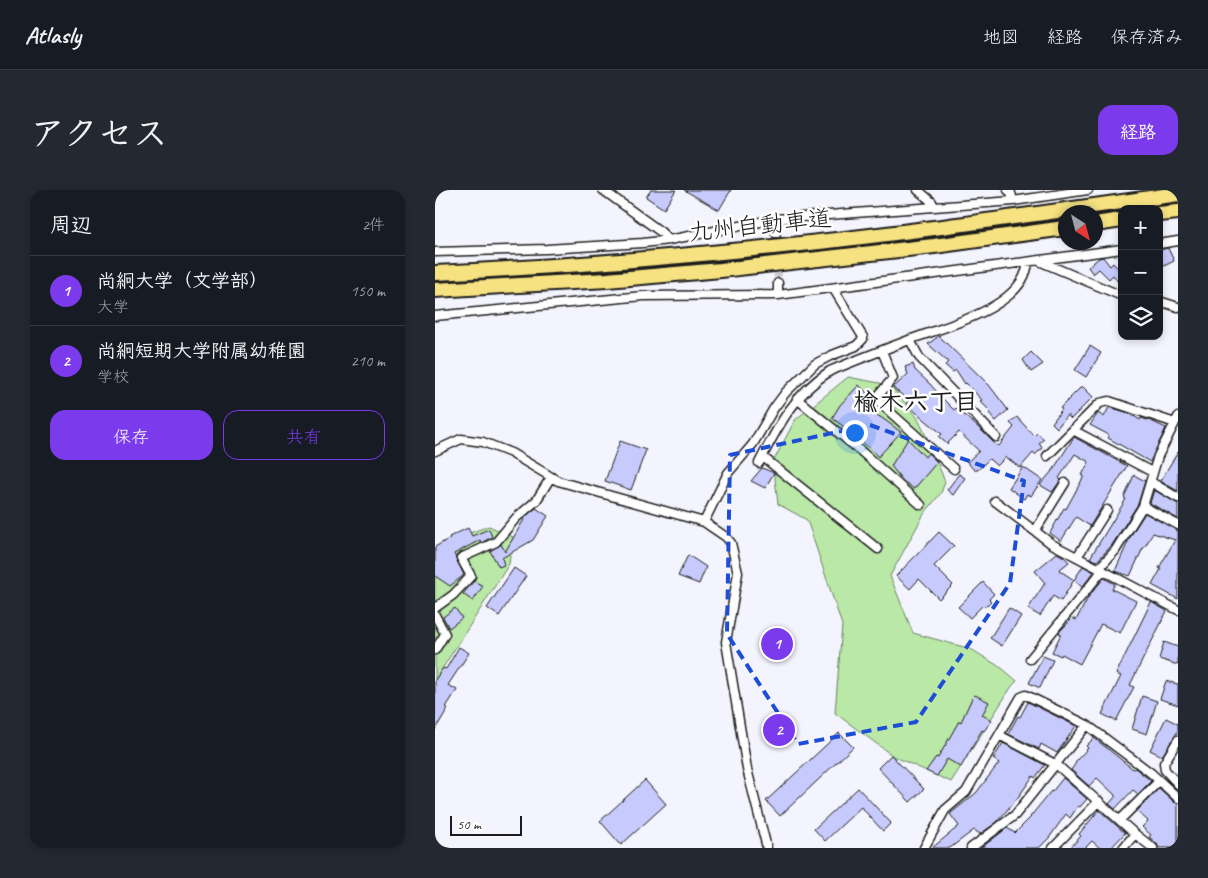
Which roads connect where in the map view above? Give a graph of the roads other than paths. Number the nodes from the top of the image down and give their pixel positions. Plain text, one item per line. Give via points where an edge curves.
1 (918, 190) edge
2 (1008, 190) edge
3 (1088, 190) edge
4 (606, 191) edge
5 (1178, 194) edge
6 (1013, 201) junction
7 (933, 207) junction
8 (1178, 212) edge
9 (1163, 214) edge
10 (776, 219) junction
11 (1118, 221) edge
12 (1103, 223) edge
13 (1058, 229) edge
14 (776, 233) tunnel mouth
15 (669, 240) junction
16 (1178, 241) edge
17 (1163, 243) edge
18 (1118, 250) edge
19 (435, 252) edge
20 (1037, 260) junction
21 (1028, 262) junction
22 (435, 273) edge
23 (778, 283) tunnel mouth
24 (833, 288) junction
25 (435, 290) edge
26 (778, 295) junction
27 (1120, 295) edge
28 (1163, 302) edge
29 (1178, 307) edge
30 (435, 316) edge
31 (910, 340) junction
32 (881, 351) junction
33 (797, 399) junction
34 (1177, 420) edge
35 (1073, 430) junction
36 (996, 437) dead end
37 (435, 451) edge
38 (1047, 456) dead end
39 (954, 468) dead end
40 (1152, 472) junction
41 (551, 477) junction
42 (1151, 482) junction
43 (1065, 483) dead end
44 (1178, 498) edge
45 (995, 501) dead end
46 (921, 505) dead end
47 (1143, 506) junction
48 (1107, 510) dead end
49 (704, 522) junction
50 (1178, 525) edge
51 (1035, 531) junction
52 (877, 549) dead end
53 (1077, 557) junction
54 (1101, 569) junction
55 (435, 608) edge
56 (1178, 610) edge
57 (435, 615) edge
58 (435, 650) edge
59 (1030, 658) dead end
60 (1087, 725) junction
61 (999, 735) junction
62 (1178, 740) edge
63 (1057, 764) junction
64 (1159, 781) junction
65 (1178, 784) edge
66 (1178, 798) edge
67 (1099, 802) junction
68 (1119, 820) junction
69 (1135, 834) junction
70 (767, 848) edge
71 (924, 848) edge
72 (971, 848) edge
73 (1053, 848) edge
74 (1123, 848) edge
75 (1153, 848) edge

1 - 7 street via 932,202
2 - 6 street
3 - 6 street
4 - 15 street
5 - 22 highway, 九州自動車道 via 991,221 760,248 539,268
6 - 7 street
7 - 10 street
8 - 9 highway
10 - 14 street
10 - 15 street
11 - 12 highway
13 - 25 highway, 九州自動車道 via 721,270
15 - 19 street via 547,249
16 - 17 street
18 - 20 street
20 - 21 street
20 - 27 street
21 - 24 street
21 - 31 street via 1024,278 1003,300 981,314
23 - 26 street
24 - 26 street
24 - 49 street via 863,339 856,346 815,364 785,392 753,444 728,473
26 - 30 street via 643,296
28 - 29 street
31 - 32 street
31 - 36 street via 919,357
32 - 33 street via 830,371 806,388
32 - 39 street via 893,378 878,396 881,404
33 - 46 street
33 - 52 street via 761,460
34 - 35 street via 1109,401 1100,402
34 - 40 street
35 - 38 street
35 - 40 street
37 - 41 street via 461,439 483,442 511,453
40 - 42 street
41 - 49 street
41 - 55 street via 536,502 516,518 496,542 461,558 471,576
42 - 44 street
42 - 47 street
43 - 51 street
45 - 51 street
47 - 50 street
47 - 54 street
48 - 53 street
49 - 70 street via 731,543 738,573 726,642 747,768
51 - 53 street
53 - 54 street
54 - 56 street
54 - 59 street
57 - 58 street via 445,634
60 - 61 street via 1026,695 1021,697
60 - 63 street
60 - 64 street
61 - 63 street
61 - 71 street via 966,792 945,810
62 - 65 street via 1164,764 1165,770
63 - 67 street
63 - 72 street via 1015,815
64 - 66 street
64 - 68 street
67 - 68 street
67 - 73 street
68 - 69 street
69 - 74 street
69 - 75 street

